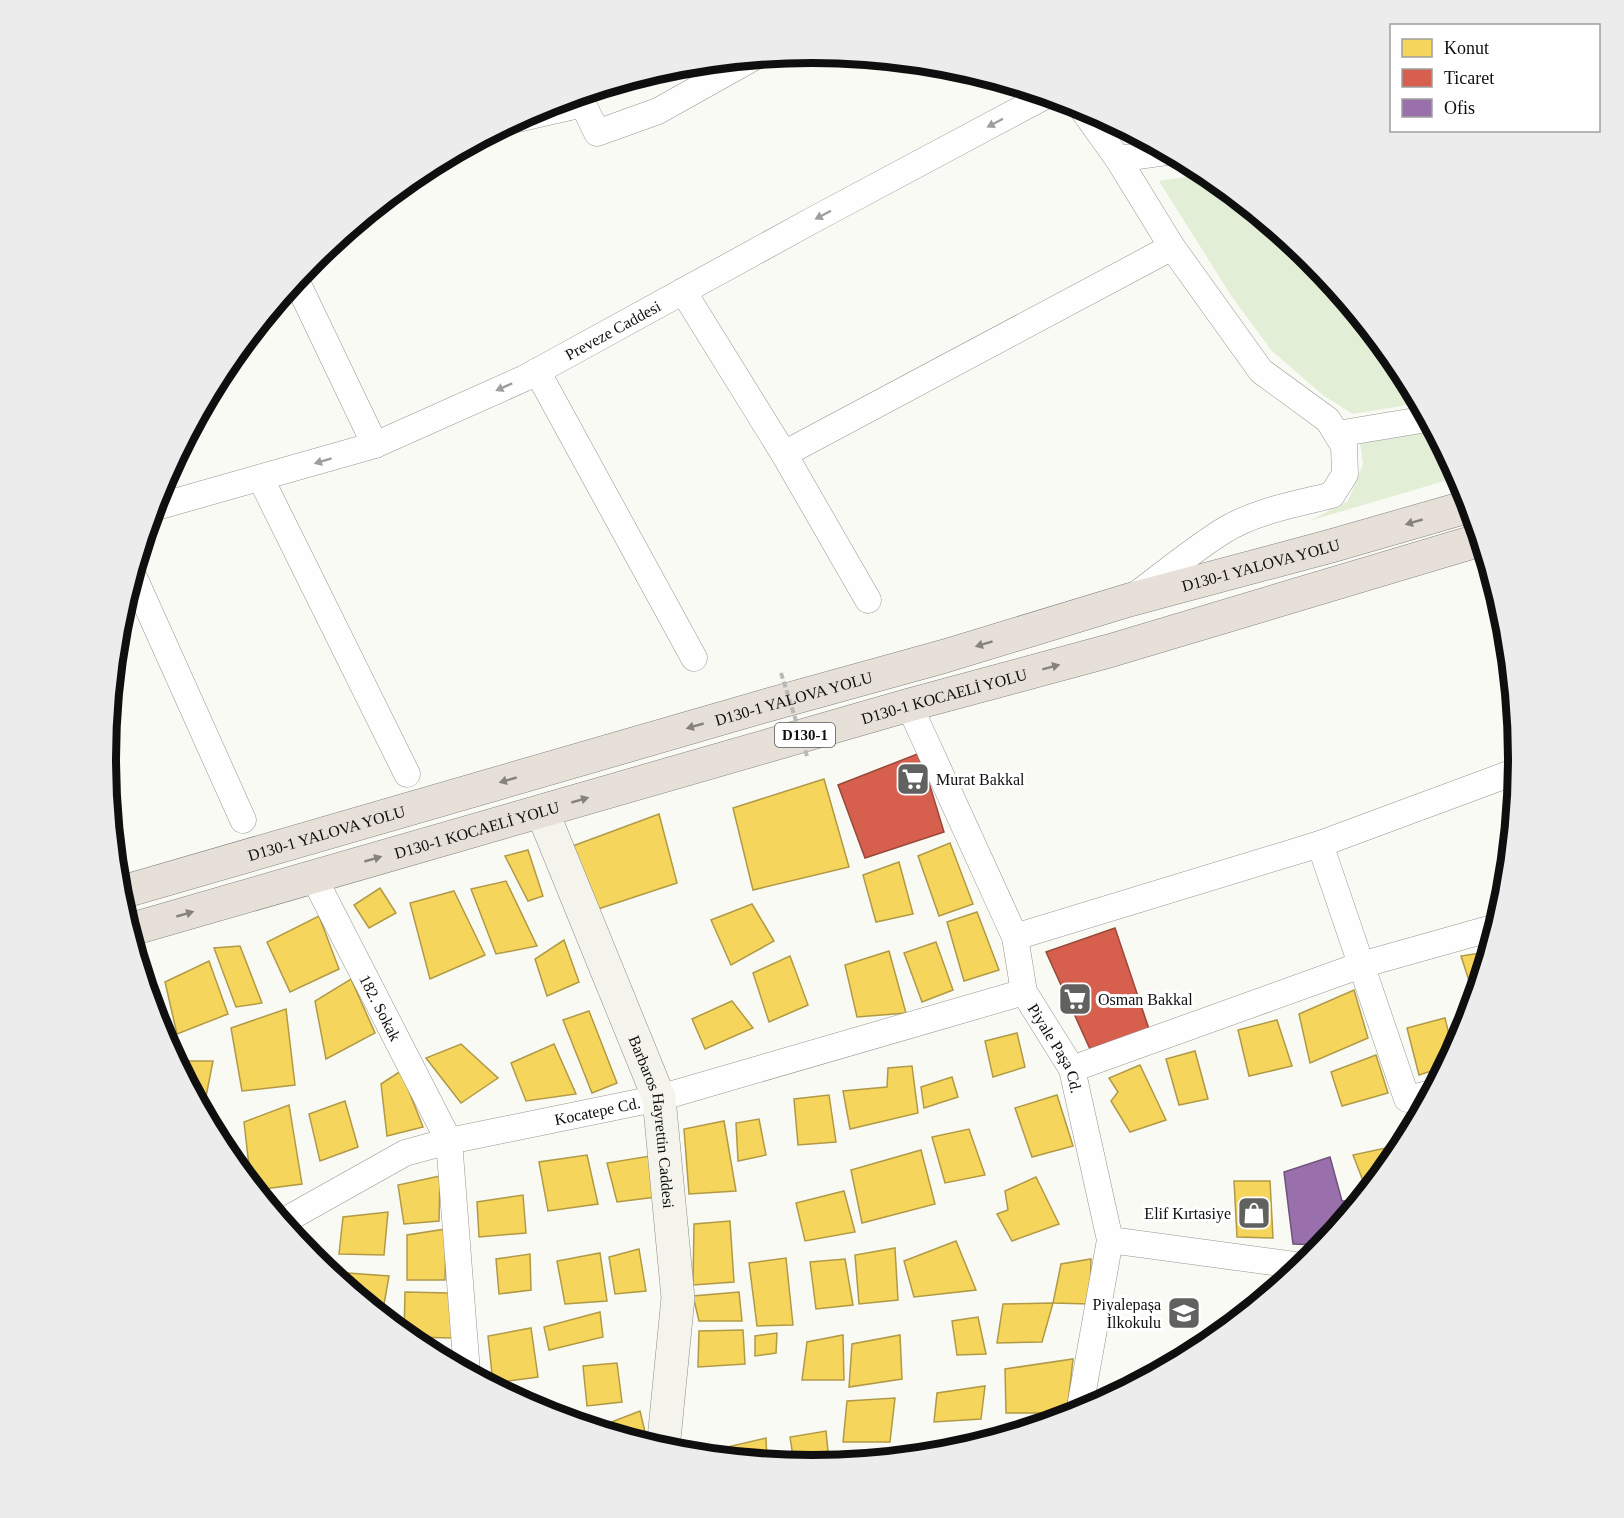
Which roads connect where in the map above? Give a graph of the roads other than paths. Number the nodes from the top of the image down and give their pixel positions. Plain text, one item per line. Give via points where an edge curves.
1 (734, 68) edge
2 (1038, 101) edge
3 (569, 107) edge
4 (1092, 122) edge
5 (1156, 154) edge
6 (1118, 159) junction
7 (1172, 247) junction
8 (300, 288) edge
9 (683, 291) junction
10 (537, 371) junction
11 (1420, 420) edge
12 (1337, 434) junction
13 (375, 445) junction
14 (784, 454) junction
15 (261, 479) junction
16 (164, 505) edge
17 (1461, 509) edge
18 (1473, 542) edge
19 (138, 586) edge
20 (868, 600) dead end
21 (1129, 600) junction
22 (694, 658) dead end
23 (909, 705) junction
24 (406, 774) dead end
25 (1508, 774) edge
26 (542, 811) junction
27 (243, 820) dead end
28 (1320, 844) junction
29 (313, 876) junction
30 (128, 890) edge
31 (137, 928) edge
32 (1486, 930) edge
33 (1015, 938) junction
34 (1361, 965) junction
35 (1024, 992) junction
36 (1072, 1069) junction
37 (1421, 1095) edge
38 (659, 1098) junction
39 (448, 1142) junction
40 (291, 1220) edge
41 (1110, 1240) junction
42 (1290, 1264) edge
43 (466, 1363) edge
44 (1081, 1401) edge
45 (664, 1439) edge

1 - 3 street via 658,111 597,133 583,104
2 -> 9 street, Preveze Caddesi
4 - 6 street
5 - 6 street
6 - 7 street
7 - 12 street via 1262,371 1328,420
7 - 14 street
8 - 13 street
9 - 10 street, Preveze Caddesi
9 - 14 street
10 -> 13 street, Preveze Caddesi
10 - 22 street
11 - 12 street
12 - 21 street via 1344,446 1345,474 1332,495 1224,530
13 -> 15 street, Preveze Caddesi
14 - 20 street
15 - 16 street, Preveze Caddesi
15 - 24 street
17 -> 21 highway, D130-1 YALOVA YOLU / D130-1
23 -> 18 highway, D130-1 KOCAELİ YOLU / D130-1 via 1109,651
19 - 27 street
21 -> 30 highway, D130-1 YALOVA YOLU / D130-1 via 945,656 759,698
26 -> 23 highway, D130-1 KOCAELİ YOLU / D130-1 via 818,746
23 - 33 street, Piyale Paşa Cd.
25 - 28 street
29 -> 26 highway, D130-1 KOCAELİ YOLU / D130-1
26 - 38 street, Barbaros Hayrettin Caddesi
28 - 33 street
28 - 34 street
31 -> 29 highway, D130-1 KOCAELİ YOLU / D130-1
29 - 39 street, 182. Sokak
32 - 34 street
33 - 35 street, Piyale Paşa Cd.
34 - 36 street
34 - 37 street via 1407,1099
35 - 36 street, Piyale Paşa Cd.
35 - 38 street, Kocatepe Cd.
36 - 41 street, Piyale Paşa Cd.
38 - 39 street, Kocatepe Cd.
38 - 45 street, Barbaros Hayrettin Caddesi via 678,1298
39 - 40 street, Kocatepe Cd. via 405,1153
39 - 43 street
41 - 42 street
41 - 44 street, Piyale Paşa Cd.

